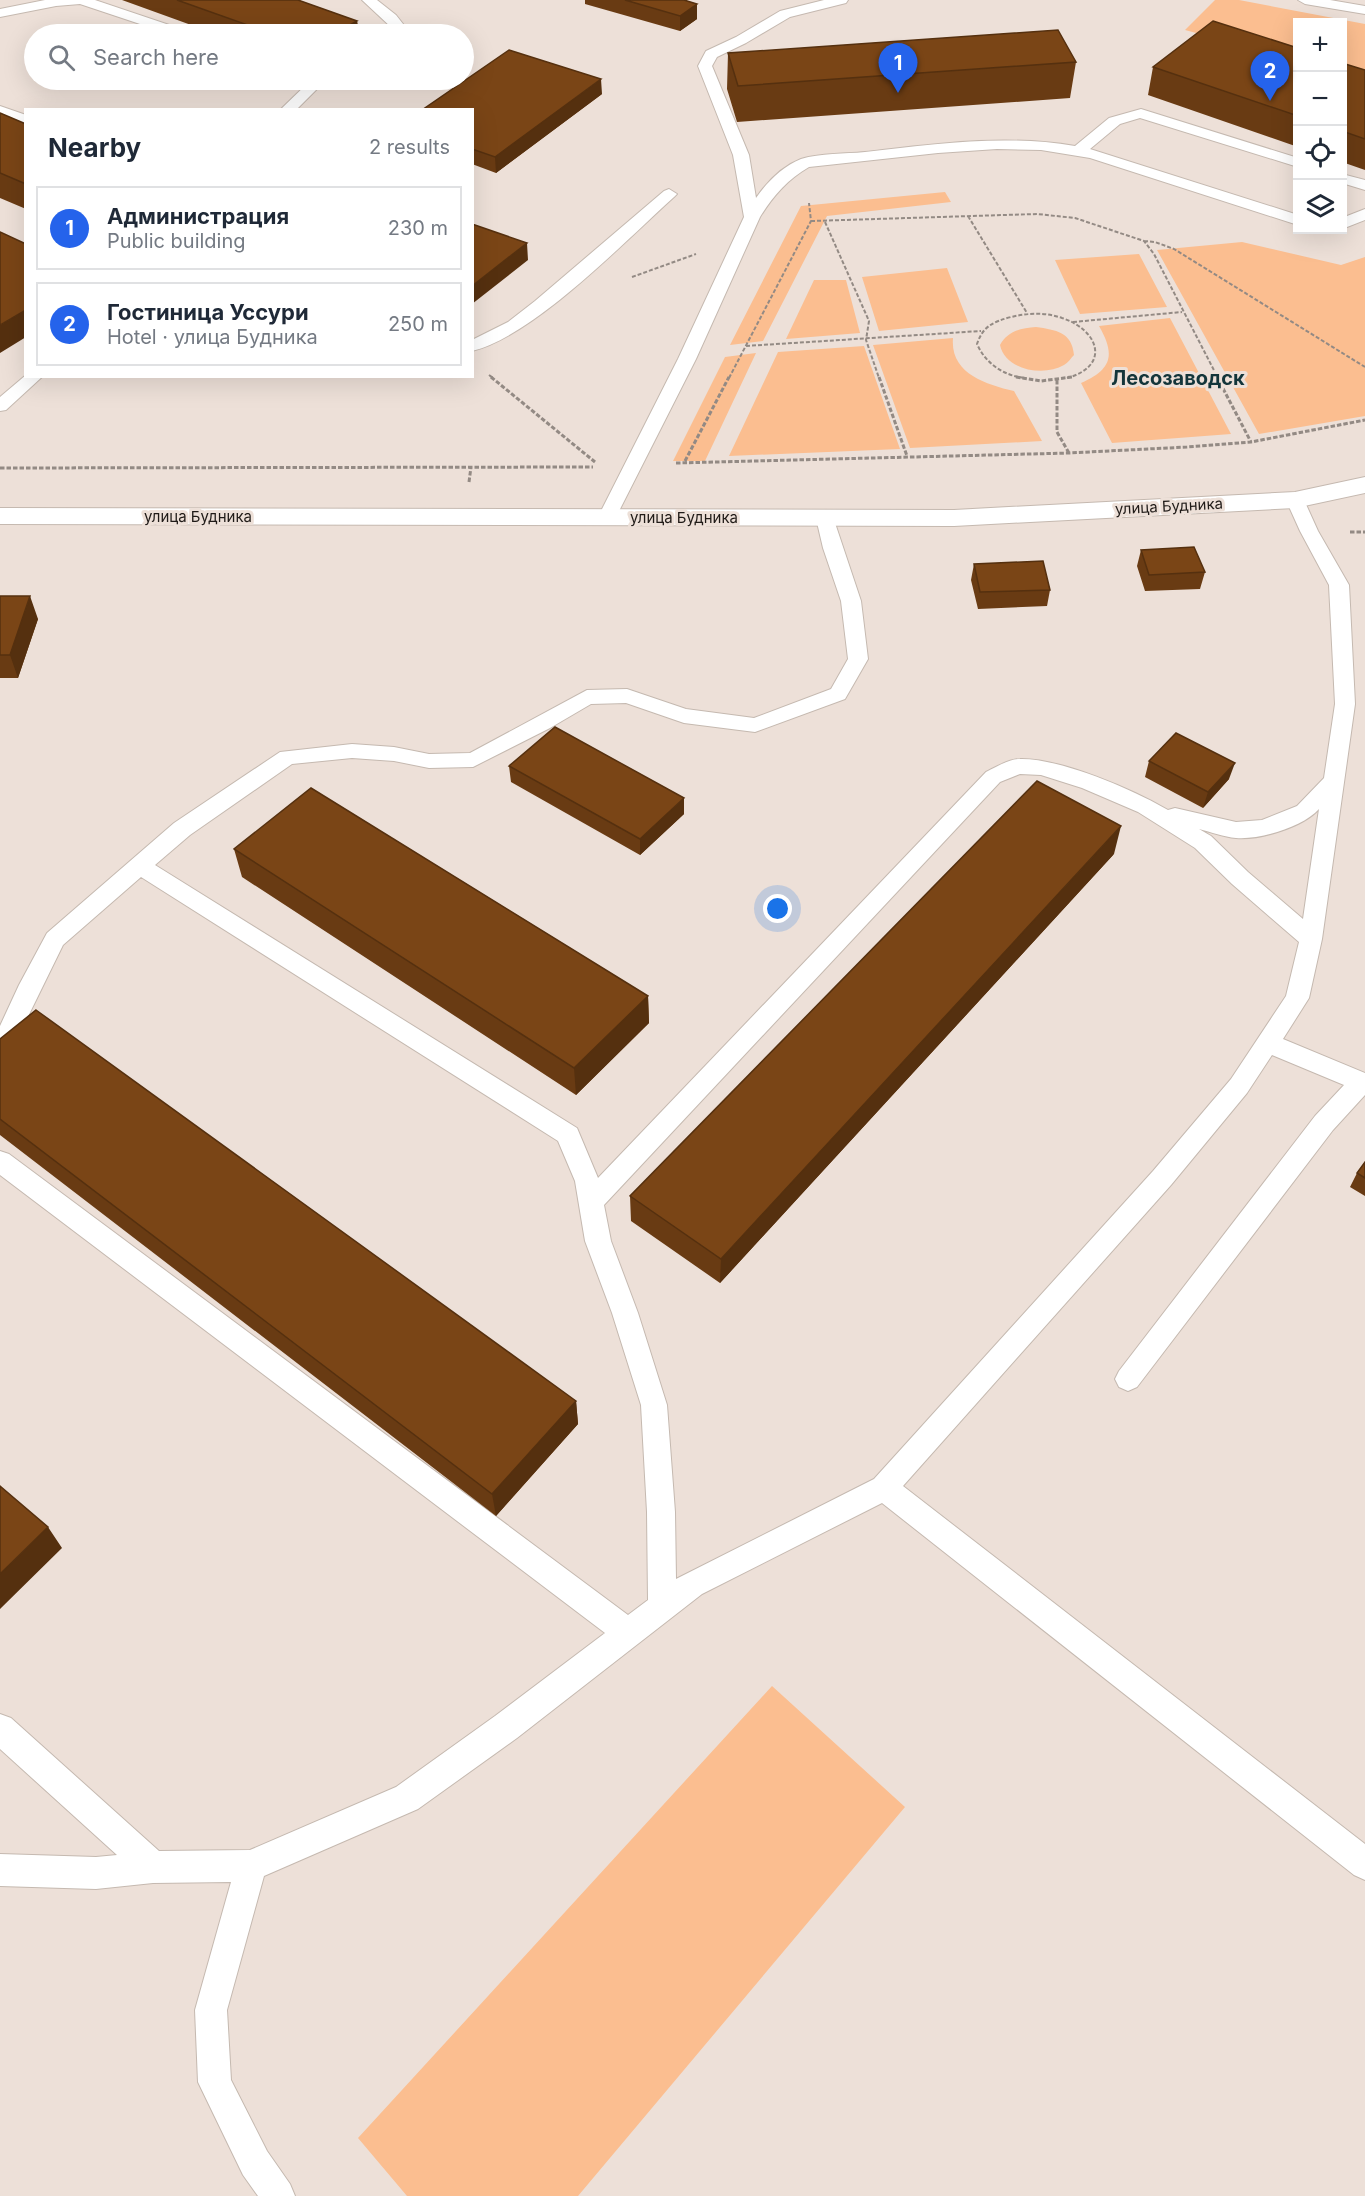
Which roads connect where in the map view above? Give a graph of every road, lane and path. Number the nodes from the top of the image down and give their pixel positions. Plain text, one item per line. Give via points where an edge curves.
1 (81, 0) edge
2 (369, 0) edge
3 (841, 0) edge
4 (1305, 0) edge
5 (1365, 10) edge
6 (0, 13) edge
7 (152, 24) edge
8 (396, 24) edge
9 (306, 90) edge
10 (289, 108) edge
11 (0, 110) edge
12 (24, 120) edge
13 (1079, 151) junction
14 (1293, 162) edge
15 (805, 163) junction
16 (1347, 180) edge
17 (1365, 185) edge
18 (669, 194) dead end
19 (1365, 214) edge
20 (968, 216) junction
21 (752, 218) junction
22 (1293, 218) edge
23 (811, 221) junction
24 (825, 222) junction
25 (1347, 222) edge
26 (742, 238) junction
27 (1144, 241) junction
28 (632, 277) dead end
29 (1182, 312) junction
30 (1027, 313) junction
31 (1072, 322) junction
32 (981, 331) junction
33 (866, 340) junction
34 (474, 346) edge
35 (746, 346) junction
36 (1365, 367) edge
37 (482, 369) dead end
38 (32, 378) edge
39 (1057, 380) junction
40 (0, 406) edge
41 (1365, 420) edge
42 (1251, 442) junction
43 (1069, 453) junction
44 (907, 456) junction
45 (685, 462) junction
46 (634, 466) junction
47 (0, 468) edge
48 (1365, 485) edge
49 (1295, 500) junction
50 (1365, 507) edge
51 (0, 516) edge
52 (607, 517) junction
53 (825, 518) junction
54 (1334, 780) junction
55 (1146, 807) junction
56 (141, 867) junction
57 (1311, 939) junction
58 (1268, 1043) junction
59 (0, 1045) edge
60 (1363, 1083) edge
61 (0, 1161) edge
62 (591, 1202) junction
63 (1128, 1379) dead end
64 (884, 1488) junction
65 (662, 1607) junction
66 (627, 1632) junction
67 (0, 1729) edge
68 (1365, 1864) edge
69 (251, 1866) junction
70 (153, 1867) junction
71 (0, 1870) edge
72 (278, 2196) edge

1 - 6 lane
1 - 7 lane
2 - 8 lane
3 - 21 lane via 785,15 711,54 705,66 741,154
4 - 5 lane
9 - 10 lane
11 - 12 lane
13 - 14 lane via 1109,124 1127,113 1141,113
13 - 15 lane via 997,144
13 - 22 lane
15 - 21 lane via 766,195
15 - 23 path
16 - 17 lane
18 - 34 lane via 515,326
19 - 25 lane
20 - 24 path
20 - 27 path via 1037,214 1075,218
20 - 30 path
21 - 26 lane
23 - 24 path
23 - 35 path
24 - 33 path via 869,321
26 - 28 path
26 - 46 lane
27 - 29 path
27 - 36 path via 1174,249
29 - 31 path
29 - 42 path
30 - 31 path
30 - 32 path via 1007,316
31 - 39 path via 1093,338 1095,360 1080,373
32 - 33 path
32 - 39 path via 977,342 988,364 1019,379
33 - 35 path
33 - 44 path
35 - 45 path
37 - 47 path via 600,467
38 - 40 lane
39 - 43 path via 1057,432
41 - 42 path
42 - 43 path
43 - 44 path
44 - 45 path
45 - 46 path
46 - 52 lane
48 - 49 main road, улица Будника
49 - 50 main road
49 - 53 main road, улица Будника via 954,518
49 - 54 lane via 1339,585 1346,704
51 - 52 main road, улица Будника
52 - 53 main road, улица Будника
53 - 56 lane via 851,601 858,659 838,693 755,725 684,716 627,696 586,697 472,760 429,760 351,751 287,757 182,829
54 - 55 lane via 1305,811 1265,828 1236,830
54 - 57 lane
55 - 57 lane via 1203,842
55 - 62 lane via 1042,768 1018,766 993,777
56 - 59 lane via 55,939
56 - 62 lane via 568,1135 587,1181
57 - 58 lane via 1297,998
58 - 60 lane
58 - 64 lane via 1239,1086 1162,1178
60 - 63 lane via 1324,1123
61 - 66 lane
62 - 65 lane via 598,1241 654,1405
64 - 65 lane via 692,1584
64 - 68 lane
65 - 66 lane
66 - 69 lane via 407,1798
67 - 70 lane
69 - 70 lane
69 - 72 lane via 211,2010 215,2082 255,2163
70 - 71 lane via 96,1873

